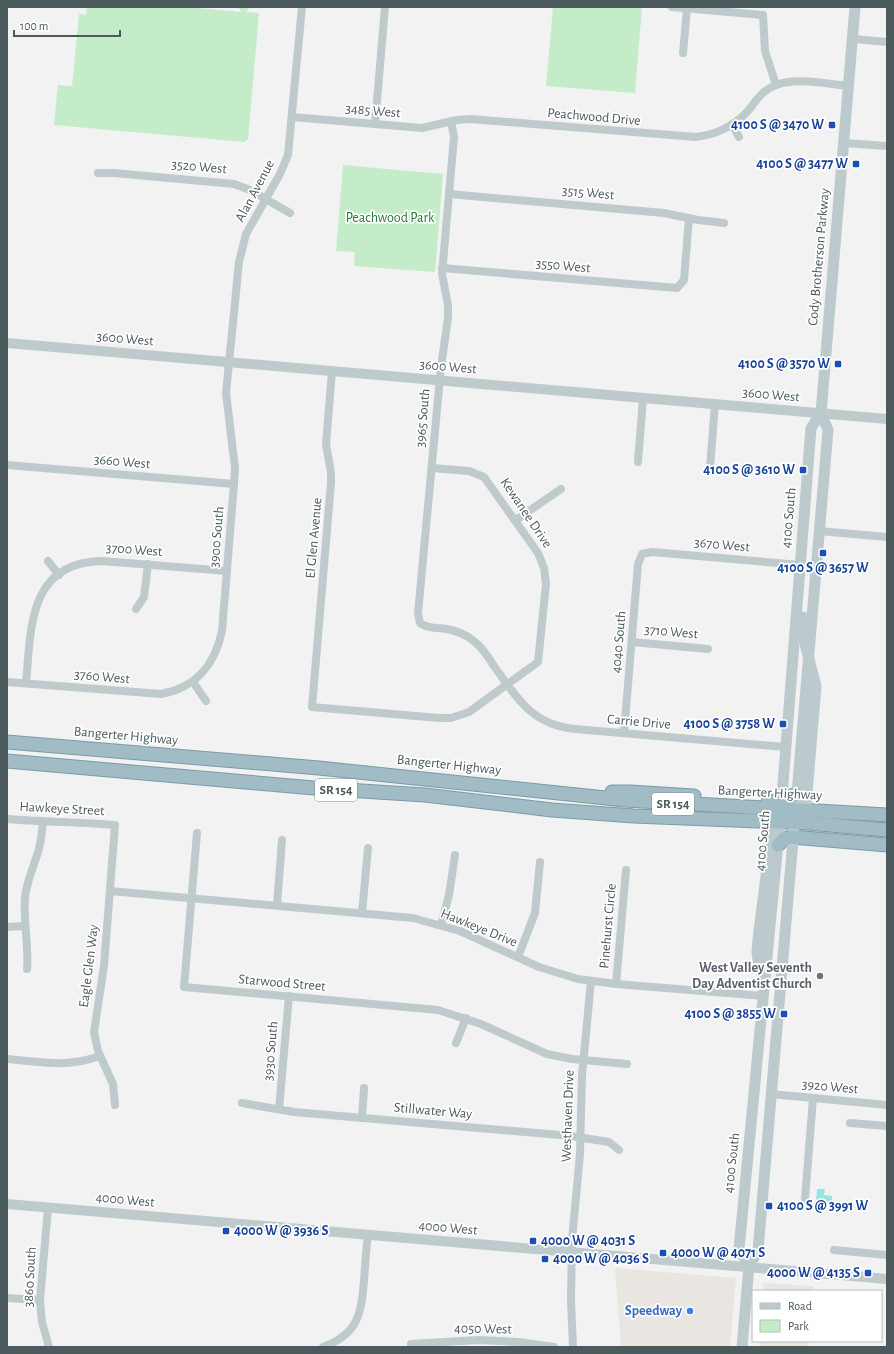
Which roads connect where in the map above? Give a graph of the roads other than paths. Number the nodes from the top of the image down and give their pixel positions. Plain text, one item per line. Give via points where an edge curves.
1 (302, 7) edge
2 (385, 7) edge
3 (672, 7) edge
4 (855, 7) edge
5 (687, 8) junction
6 (853, 39) junction
7 (887, 42) edge
8 (684, 52) dead end
9 (776, 85) junction
10 (849, 86) junction
11 (292, 117) junction
12 (451, 121) junction
13 (375, 124) junction
14 (732, 124) junction
15 (740, 137) dead end
16 (844, 143) junction
17 (887, 146) edge
18 (98, 173) dead end
19 (449, 194) junction
20 (266, 199) junction
21 (290, 213) dead end
22 (689, 218) junction
23 (724, 223) dead end
24 (442, 268) junction
25 (7, 343) edge
26 (229, 362) junction
27 (332, 371) junction
28 (440, 380) junction
29 (643, 398) junction
30 (715, 404) junction
31 (821, 414) junction
32 (887, 419) edge
33 (638, 462) dead end
34 (7, 465) edge
35 (710, 467) dead end
36 (432, 468) junction
37 (234, 484) junction
38 (562, 489) dead end
39 (805, 507) junction
40 (516, 520) junction
41 (819, 531) junction
42 (887, 537) edge
43 (642, 554) joint
44 (48, 561) dead end
45 (148, 564) junction
46 (800, 565) junction
47 (227, 571) junction
48 (59, 575) junction
49 (136, 609) dead end
50 (420, 623) joint
51 (632, 642) junction
52 (708, 649) dead end
53 (809, 657) junction
54 (7, 682) edge
55 (193, 682) junction
56 (26, 684) junction
57 (508, 685) junction
58 (206, 701) dead end
59 (312, 707) joint
60 (624, 733) junction
61 (7, 742) edge
62 (785, 747) junction
63 (7, 761) edge
64 (796, 794) junction
65 (425, 796) junction
66 (589, 797) junction
67 (778, 813) junction
68 (887, 815) edge
69 (800, 816) junction
70 (7, 818) edge
71 (43, 822) junction
72 (116, 825) joint
73 (887, 830) edge
74 (197, 833) dead end
75 (792, 838) junction
76 (282, 840) dead end
77 (778, 845) junction
78 (887, 845) edge
79 (368, 848) dead end
80 (455, 855) dead end
81 (540, 862) dead end
82 (626, 870) dead end
83 (110, 891) junction
84 (191, 898) junction
85 (277, 905) junction
86 (362, 913) junction
87 (441, 925) junction
88 (25, 926) junction
89 (7, 927) edge
90 (518, 957) junction
91 (27, 969) dead end
92 (591, 981) junction
93 (765, 982) junction
94 (616, 984) junction
95 (289, 996) junction
96 (764, 996) junction
97 (466, 1018) junction
98 (456, 1043) dead end
99 (100, 1056) junction
100 (7, 1059) edge
101 (583, 1060) junction
102 (627, 1064) dead end
103 (364, 1088) dead end
104 (771, 1094) junction
105 (813, 1098) junction
106 (242, 1103) dead end
107 (116, 1105) dead end
108 (887, 1105) edge
109 (279, 1109) junction
110 (362, 1118) junction
111 (850, 1123) dead end
112 (887, 1126) edge
113 (580, 1138) junction
114 (619, 1150) dead end
115 (765, 1171) junction
116 (805, 1199) dead end
117 (7, 1204) edge
118 (48, 1208) junction
119 (368, 1235) junction
120 (834, 1250) dead end
121 (573, 1252) junction
122 (887, 1254) edge
123 (749, 1266) junction
124 (887, 1279) edge
125 (7, 1298) edge
126 (40, 1300) junction
127 (411, 1345) edge
128 (49, 1347) edge
129 (323, 1347) edge
130 (554, 1347) edge
131 (573, 1347) edge
132 (742, 1347) edge

1 - 11 street, Alan Avenue
2 - 13 street
3 - 5 street
4 - 6 main road, Cody Brotherson Parkway
5 - 8 street
5 - 9 street via 763,15 765,51
6 - 7 street
6 - 10 main road, Cody Brotherson Parkway
9 - 10 street, Peachwood Drive via 797,82
9 - 14 street, Peachwood Drive via 761,95
10 - 16 main road, Cody Brotherson Parkway
11 - 13 street, 3485 West
11 - 20 street, Alan Avenue via 285,161
12 - 13 street, 3485 West via 422,128
12 - 14 street, Peachwood Drive via 470,119 690,137 714,133
12 - 19 street, 3965 South via 454,134
14 - 15 street
16 - 17 street
16 - 31 main road, Cody Brotherson Parkway
18 - 20 street, 3520 West via 230,183 244,187
19 - 22 street, 3515 West via 664,213
19 - 24 street, 3965 South
20 - 21 street, 3520 West
20 - 26 street, Alan Avenue via 251,225 240,252
22 - 23 street, 3515 West
22 - 24 street, 3550 West via 684,276 680,286 670,288
24 - 28 street, 3965 South via 449,314
25 - 26 street, 3600 West
26 - 27 street, 3600 West
26 - 37 street, 3900 South via 227,405 233,447
27 - 28 street, 3600 West
27 - 59 street, El Glen Avenue via 326,444 331,483
28 - 29 street, 3600 West
28 - 36 street, 3965 South
29 - 30 street, 3600 West
29 - 33 street
30 - 31 street, 3600 West
30 - 35 street
31 - 32 street, 3600 West
31 - 39 main road, 4100 South via 811,428
31 - 41 main road, 4100 South via 828,430
34 - 37 street, 3660 West
36 - 40 street, Kewanee Drive via 480,474
36 - 50 street, 3965 South via 418,613
37 - 47 street, 3900 South
38 - 40 street
39 - 46 main road, 4100 South
39 - 53 main road via 810,534 802,636
40 - 57 street, Kewanee Drive via 541,558 546,584 539,660 536,665
41 - 42 street
41 - 53 main road, 4100 South
43 - 46 street, 3670 West via 652,552
43 - 51 street, 4040 South via 638,564
44 - 48 street
45 - 47 street, 3700 West
45 - 48 street, 3700 West via 95,561 80,564
45 - 49 street via 144,597
46 - 62 main road, 4100 South
47 - 55 street, 3900 South via 222,632 218,647 208,667
48 - 56 street, 3700 West via 46,587 34,609
50 - 57 street, Carrie Drive via 456,631 471,639 485,652
51 - 52 street, 3710 West
51 - 60 street, 4040 South
53 - 64 main road, 4100 South
53 - 69 main road via 816,686
54 - 56 street, 3760 West
55 - 56 street, 3760 West via 177,690 153,694
55 - 58 street
57 - 59 street, Kewanee Drive via 469,712 445,718
57 - 60 street, Carrie Drive via 526,708 551,724
60 - 62 street, Carrie Drive
61 - 66 highway, Bangerter Highway / SR 154 via 326,769
62 - 67 main road, 4100 South
63 - 65 highway, Bangerter Highway / SR 154
64 - 67 highway
64 - 69 main road, 4100 South
65 - 66 highway via 439,790 569,803
65 - 67 highway, Bangerter Highway / SR 154 via 605,814
66 - 67 highway, Bangerter Highway / SR 154 via 757,808
66 - 67 highway via 605,793 630,792
67 - 69 highway, Bangerter Highway / SR 154
67 - 77 main road, 4100 South
67 - 93 main road via 757,954
68 - 69 highway, Bangerter Highway / SR 154
69 - 73 highway, Bangerter Highway / SR 154
69 - 75 main road, 4100 South
70 - 71 street, Hawkeye Street
71 - 72 street, Hawkeye Street
71 - 88 street via 40,845 26,890
72 - 83 street, Eagle Glen Way
74 - 84 street
75 - 77 highway
75 - 78 highway
75 - 104 main road, 4100 South
76 - 85 street
77 - 93 main road, 4100 South
79 - 86 street
80 - 87 street via 449,896
81 - 90 street via 535,913
82 - 94 street, Pinehurst Circle
83 - 84 street, Hawkeye Drive
83 - 99 street, Eagle Glen Way via 104,972 95,1027 95,1042
84 - 85 street, Hawkeye Drive
84 - 95 street, Starwood Street via 184,987
85 - 86 street, Hawkeye Drive
86 - 87 street, Hawkeye Drive via 404,916
87 - 90 street, Hawkeye Drive
88 - 89 street
88 - 91 street
90 - 92 street, Hawkeye Drive via 558,973
92 - 94 street, Hawkeye Drive
92 - 101 street, Westhaven Drive
93 - 96 main road, 4100 South
93 - 115 main road via 771,1009 760,1147
94 - 96 street, Hawkeye Drive
95 - 97 street, Starwood Street via 429,1008
95 - 109 street, 3930 South
96 - 123 main road, 4100 South via 739,1249
97 - 98 street
97 - 101 street, Starwood Street via 540,1051 562,1058
99 - 100 street via 68,1064
99 - 107 street, Eagle Glen Way via 112,1077
101 - 102 street, Starwood Street
101 - 113 street, Westhaven Drive
103 - 110 street
104 - 105 street, 3920 West
104 - 115 main road, 4100 South
105 - 108 street, 3920 West
105 - 116 street
106 - 109 street, Stillwater Way
109 - 110 street, Stillwater Way
110 - 113 street, Stillwater Way
111 - 112 street
113 - 114 street, Stillwater Way via 609,1142
113 - 121 street, Westhaven Drive
115 - 123 main road, 4100 South via 758,1251
117 - 118 street, 4000 West
118 - 119 street, 4000 West
118 - 126 street, 3860 South
119 - 121 street, 4000 West
119 - 129 street via 359,1316 345,1336
120 - 122 street
121 - 123 street, 4000 West
121 - 131 street
123 - 124 street, 4000 West
123 - 132 main road, 4100 South
125 - 126 street
126 - 128 street, 3860 South via 42,1322
127 - 130 street, 4050 West via 479,1340

